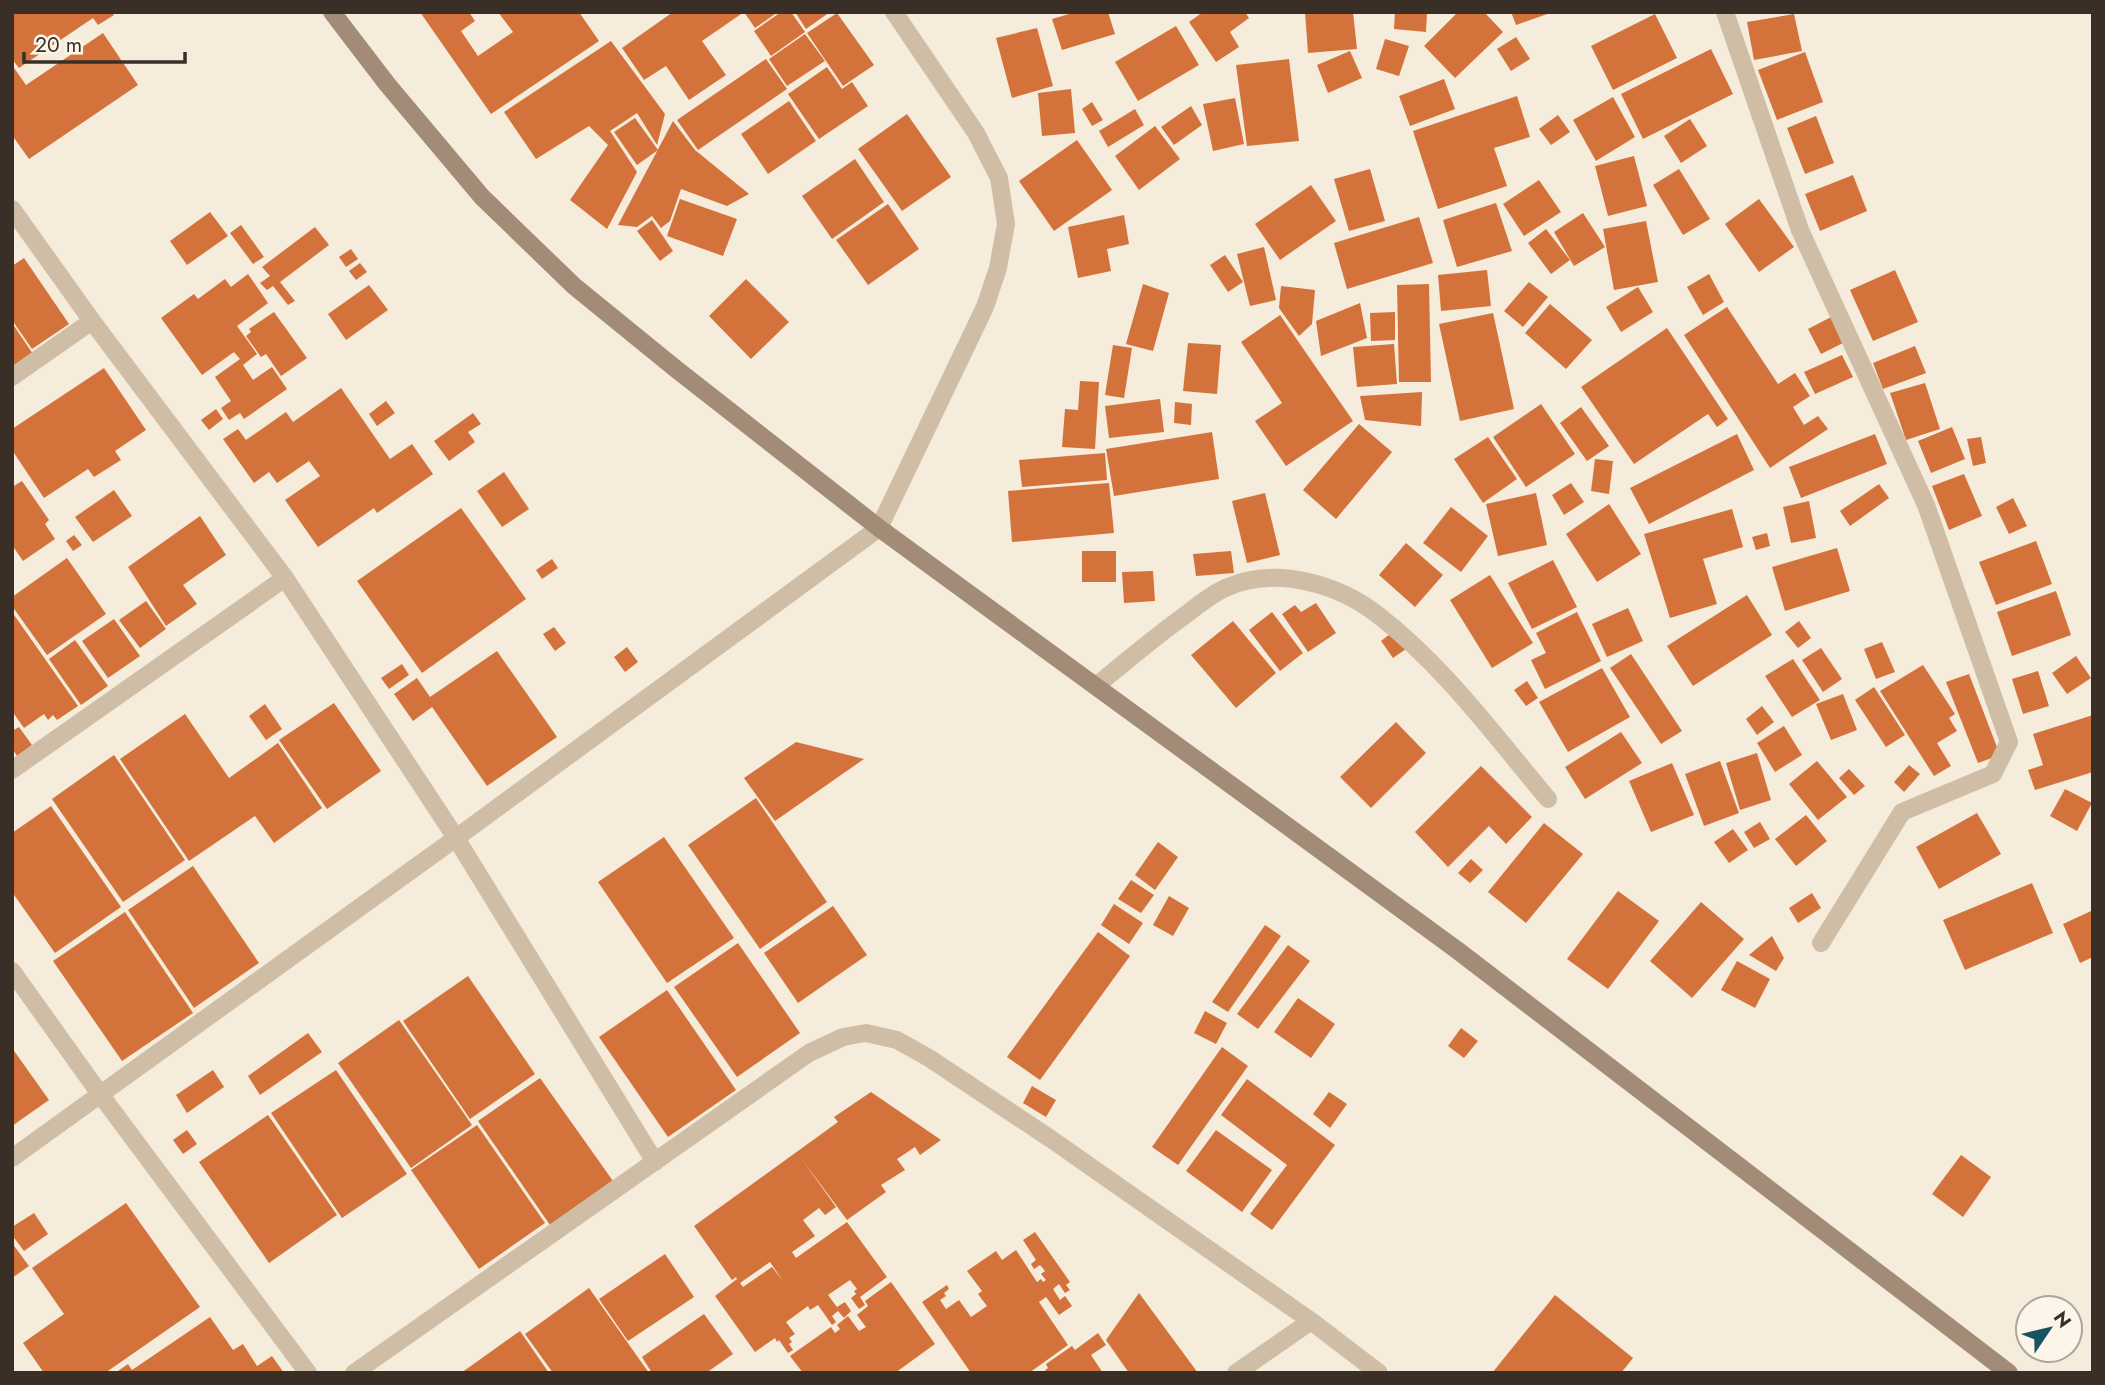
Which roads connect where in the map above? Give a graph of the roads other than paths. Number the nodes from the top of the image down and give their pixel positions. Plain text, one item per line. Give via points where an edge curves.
1 (332, 12) edge
2 (894, 12) edge
3 (1725, 12) edge
4 (12, 209) edge
5 (92, 321) junction
6 (12, 377) edge
7 (879, 528) junction
8 (285, 578) junction
9 (1096, 686) junction
10 (12, 771) edge
11 (1548, 799) dead end
12 (456, 838) junction
13 (1821, 943) dead end
14 (12, 971) edge
15 (100, 1094) junction
16 (12, 1158) edge
17 (656, 1162) junction
18 (1311, 1321) junction
19 (308, 1373) edge
20 (354, 1373) edge
21 (1236, 1373) edge
22 (1379, 1373) edge
23 (2009, 1373) edge

1 - 7 main road via 482,197 574,286
2 - 7 street via 976,133 999,178 1006,224 985,307
3 - 13 street via 1800,230 1926,505 2009,742 1993,774 1902,812
4 - 5 street
5 - 6 street
5 - 8 street
7 - 9 main road
7 - 12 street
8 - 10 street
8 - 12 street
9 - 11 street via 1177,620 1227,587 1262,578 1298,579 1332,589 1377,614 1450,683
9 - 23 main road via 1457,950
12 - 15 street
12 - 17 street
14 - 15 street
15 - 16 street
15 - 19 street
17 - 18 street via 809,1053 843,1037 866,1033 897,1040 1051,1139
17 - 20 street
18 - 21 street
18 - 22 street

